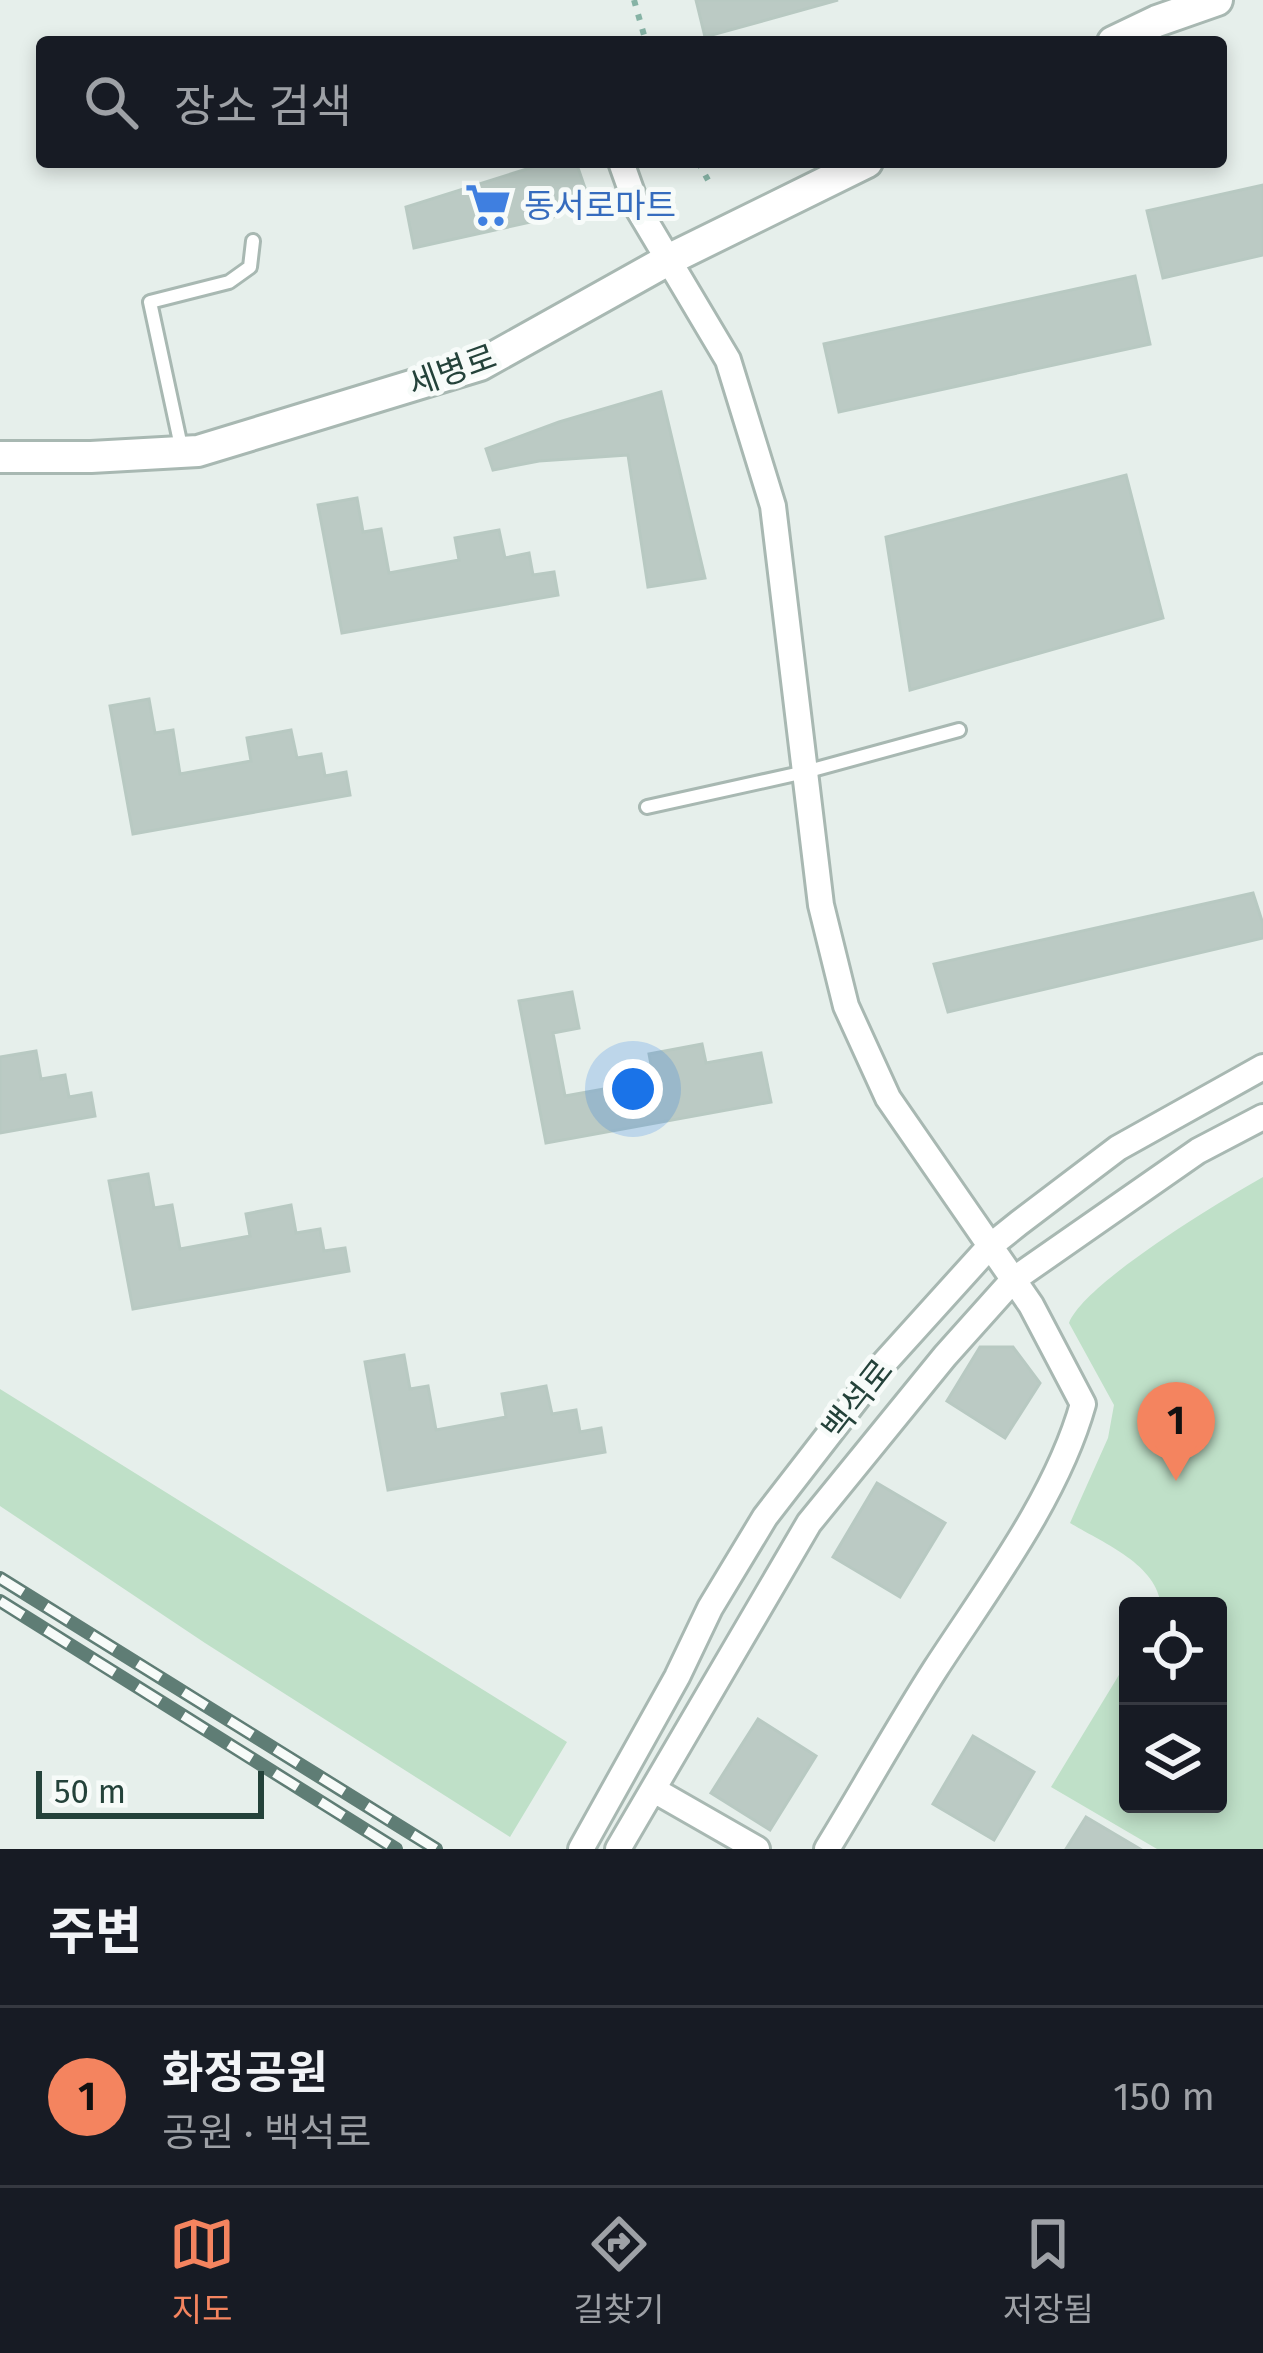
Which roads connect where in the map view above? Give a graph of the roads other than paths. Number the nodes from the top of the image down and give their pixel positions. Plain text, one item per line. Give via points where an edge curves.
1 (1217, 0) edge
2 (1126, 36) edge
3 (623, 168) edge
4 (855, 168) edge
5 (253, 241) dead end
6 (668, 260) junction
7 (182, 452) junction
8 (0, 457) edge
9 (959, 730) dead end
10 (805, 772) junction
11 (647, 807) dead end
12 (1263, 1067) edge
13 (1263, 1117) edge
14 (989, 1247) junction
15 (1013, 1280) junction
16 (654, 1790) junction
17 (580, 1849) edge
18 (618, 1849) edge
19 (758, 1849) edge
20 (827, 1849) edge

1 - 2 street
3 - 6 street
4 - 6 street, 세병로
5 - 7 lane via 250,267 230,282 150,302
6 - 7 street, 세병로 via 480,365
6 - 10 street via 728,360 773,506
7 - 8 street, 세병로
9 - 10 lane
10 - 11 lane
10 - 14 street via 821,905 846,1006 888,1098
12 - 14 street, 백석로 via 1118,1148
13 - 15 street, 백석로 via 1198,1151
14 - 15 street
14 - 17 street, 백석로 via 885,1362 765,1517
15 - 16 street, 백석로 via 809,1523
15 - 20 street via 1082,1404 1074,1436
16 - 18 street, 백석로
16 - 19 street

